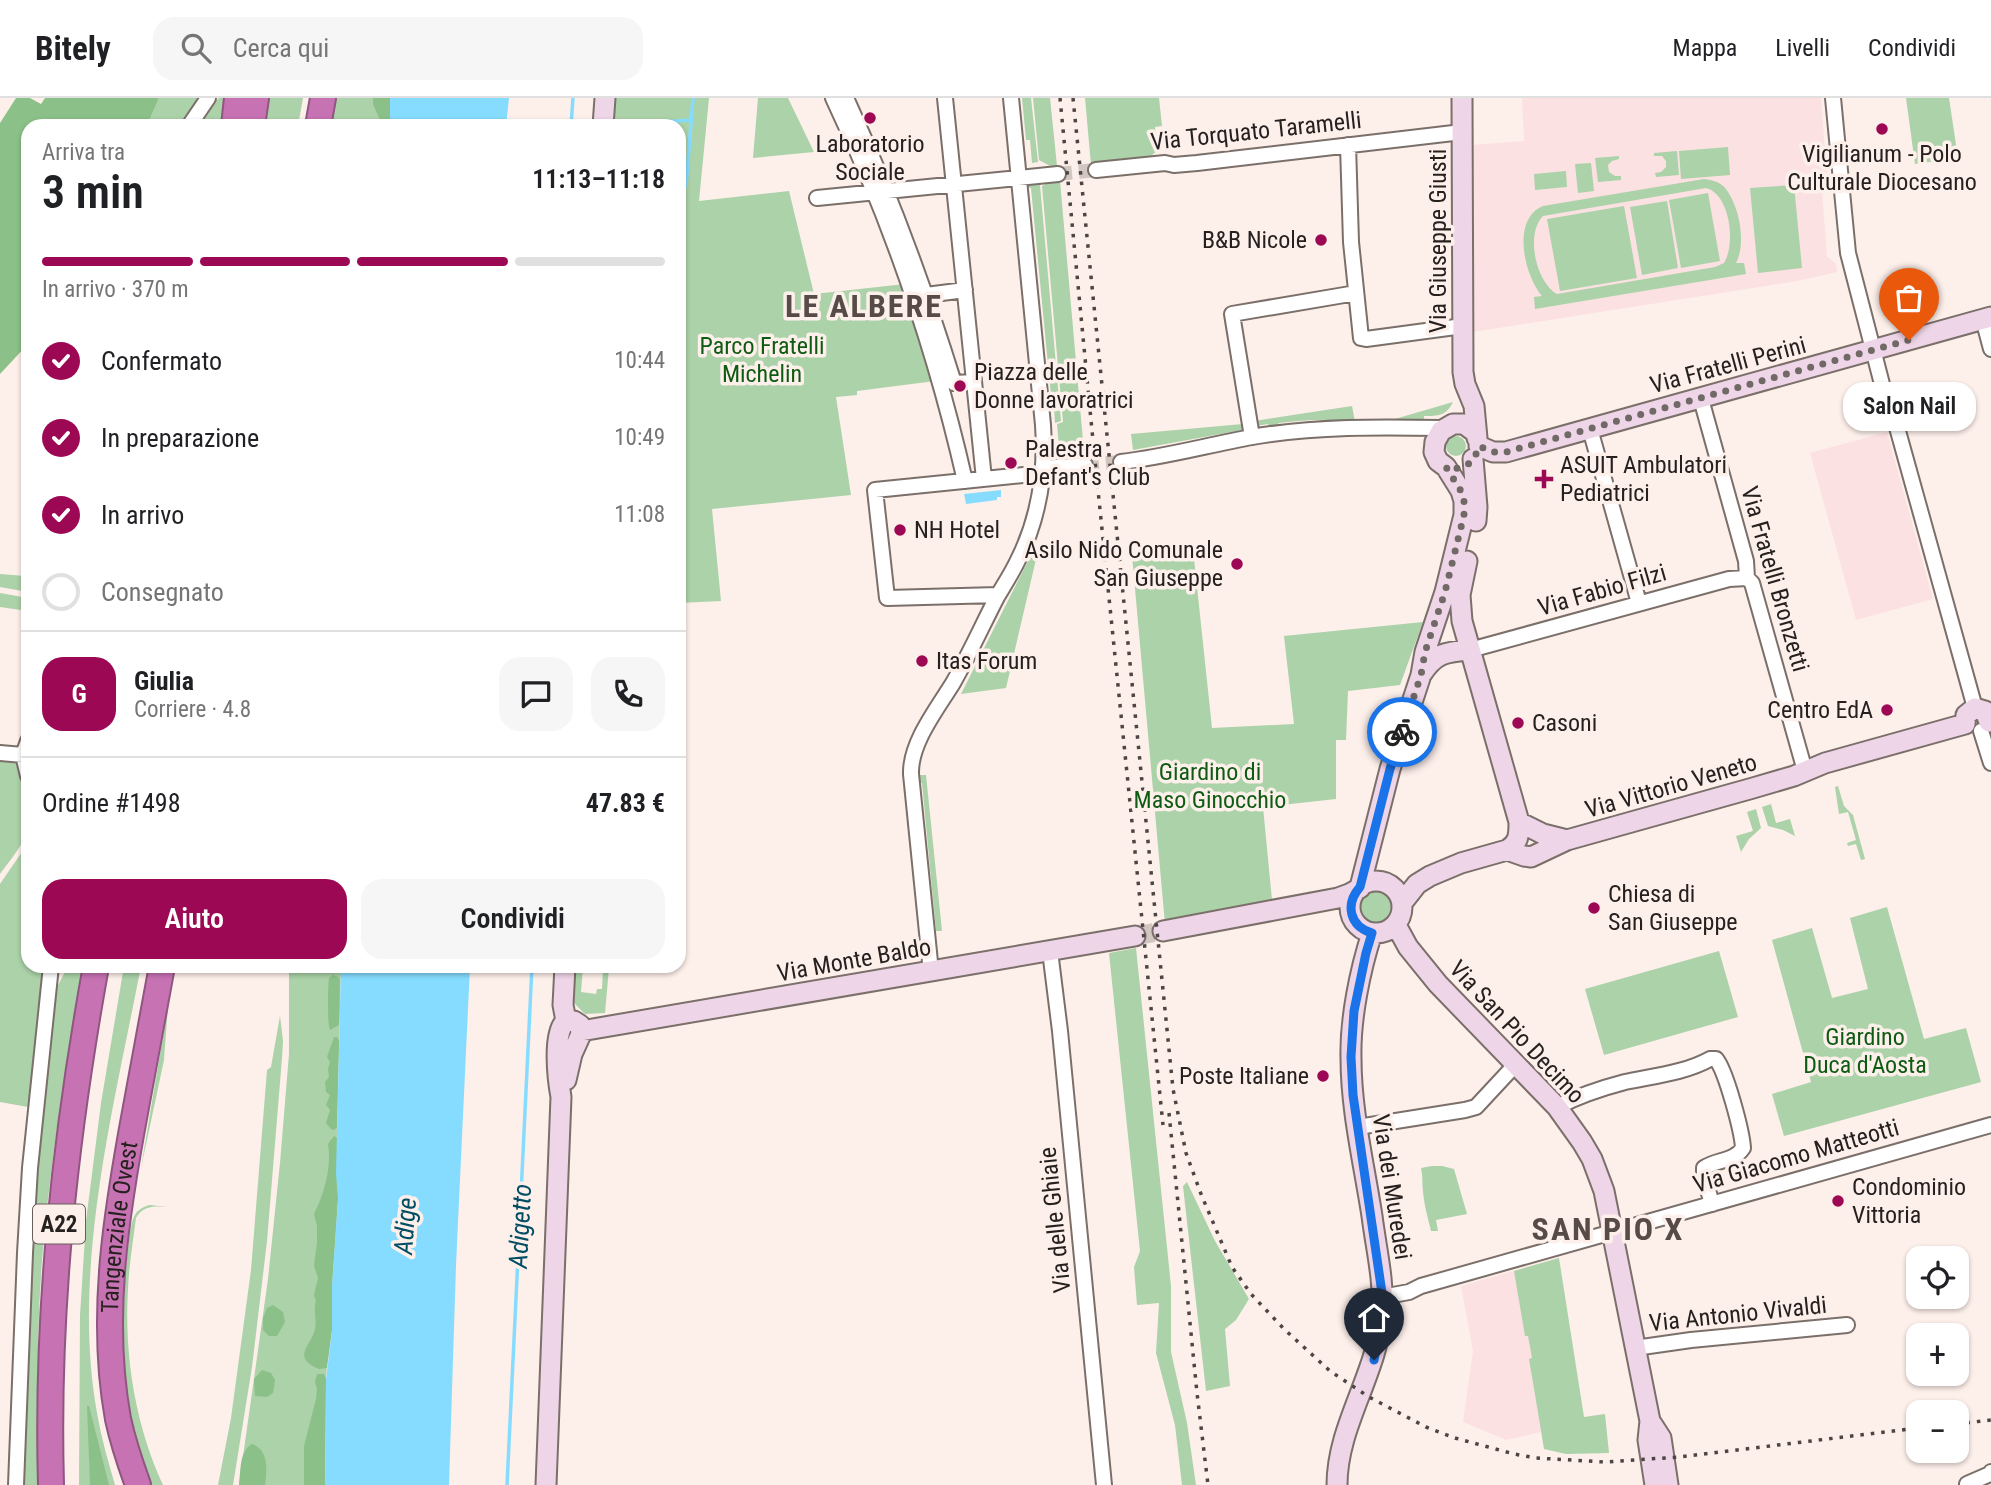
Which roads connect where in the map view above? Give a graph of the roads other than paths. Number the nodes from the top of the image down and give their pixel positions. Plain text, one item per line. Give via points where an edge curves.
1 (208, 98) edge
2 (237, 98) edge
3 (256, 98) edge
4 (310, 98) edge
5 (324, 98) edge
6 (605, 98) edge
7 (833, 98) edge
8 (846, 98) edge
9 (945, 98) edge
10 (1011, 98) edge
11 (1462, 98) edge
12 (1833, 98) edge
13 (194, 119) edge
14 (235, 119) edge
15 (253, 119) edge
16 (306, 119) edge
17 (320, 119) edge
18 (604, 119) edge
19 (1462, 132) junction
20 (1348, 145) junction
21 (1096, 170) tunnel mouth
22 (1058, 174) tunnel mouth
23 (1018, 177) junction
24 (953, 184) junction
25 (881, 191) junction
26 (817, 198) dead end
27 (964, 284) junction
28 (919, 289) junction
29 (1356, 293) junction
30 (1987, 318) edge
31 (1463, 326) junction
32 (1991, 349) edge
33 (1873, 350) junction
34 (974, 382) junction
35 (1465, 384) junction
36 (1701, 398) junction
37 (1448, 426) junction
38 (1400, 427) junction
39 (1590, 429) junction
40 (1252, 437) junction
41 (1476, 446) junction
42 (1434, 449) junction
43 (1121, 462) tunnel mouth
44 (1085, 465) tunnel mouth
45 (1446, 467) junction
46 (1043, 471) junction
47 (984, 479) junction
48 (965, 481) junction
49 (1747, 578) junction
50 (999, 595) junction
51 (1639, 603) junction
52 (1470, 650) junction
53 (1421, 675) junction
54 (1980, 721) edge
55 (21, 749) edge
56 (0, 753) edge
57 (1991, 763) edge
58 (1805, 771) junction
59 (1519, 822) junction
60 (1567, 840) junction
61 (1507, 850) junction
62 (1360, 887) junction
63 (1402, 903) junction
64 (1306, 905) junction
65 (1352, 916) junction
66 (1396, 925) junction
67 (1163, 931) tunnel mouth
68 (1372, 933) junction
69 (1135, 936) tunnel mouth
70 (1050, 951) junction
71 (930, 972) junction
72 (50, 973) edge
73 (95, 973) edge
74 (110, 973) edge
75 (147, 973) edge
76 (161, 973) edge
77 (170, 973) edge
78 (565, 973) edge
79 (152, 1020) junction
80 (572, 1031) junction
81 (1516, 1064) junction
82 (1557, 1107) junction
83 (1991, 1125) edge
84 (1358, 1127) junction
85 (1712, 1204) junction
86 (1614, 1232) junction
87 (1382, 1297) junction
88 (1847, 1325) dead end
89 (1635, 1348) junction
90 (1650, 1421) junction
91 (1991, 1472) edge
92 (1967, 1484) edge
93 (16, 1485) edge
94 (51, 1485) edge
95 (66, 1485) edge
96 (123, 1485) edge
97 (138, 1485) edge
98 (546, 1485) edge
99 (1104, 1485) edge
100 (1337, 1485) edge
101 (1655, 1485) edge
102 (1668, 1485) edge

1 - 13 street
2 - 14 highway
3 - 15 highway
4 - 16 highway
5 - 17 highway
6 - 18 street
7 - 25 street
8 - 25 street
9 - 24 street
10 - 23 street
11 - 19 street, Via Giuseppe Giusti
12 - 33 street via 1848,253
19 - 20 street, Via Torquato Taramelli
19 - 31 street, Via Giuseppe Giusti
20 - 21 street, Via Torquato Taramelli
20 - 29 street
22 - 23 street
23 - 24 street
23 - 46 street via 1044,433
24 - 25 street
24 - 27 street
25 - 26 street
25 - 28 street
27 - 28 street
27 - 34 street
28 - 34 street via 954,383
28 - 48 street
29 - 31 street via 1361,338
29 - 40 street via 1232,314
30 - 32 street
30 - 33 street, Via Fratelli Perini
31 - 35 street, Via Giuseppe Giusti
33 - 36 street, Via Fratelli Perini
33 - 54 street
34 - 47 street
35 - 37 street, Via Giuseppe Giusti via 1461,405
35 - 41 street, Via Giuseppe Giusti via 1474,406
36 - 39 street, Via Fratelli Perini
36 - 49 street, Via Fratelli Bronzetti
37 - 38 street
37 - 41 street via 1464,424
37 - 42 street, Via Giuseppe Giusti via 1436,438
38 - 40 street
38 - 42 street
39 - 41 street, Via Fratelli Perini via 1501,453
39 - 51 street
40 - 43 street
41 - 45 street via 1469,464
41 - 52 street, Via Giuseppe Giusti via 1476,522 1460,594
42 - 45 street
44 - 46 street
45 - 53 street via 1461,491 1465,511
46 - 47 street
46 - 50 street via 1031,529
47 - 48 street
48 - 50 street via 875,490 887,598
49 - 51 street, Via Fabio Filzi
49 - 58 street, Via Fratelli Bronzetti
50 - 71 street via 911,760
51 - 52 street, Via Fabio Filzi
52 - 53 street via 1438,655
52 - 59 street, Via Giuseppe Giusti
53 - 62 street via 1390,769
54 - 57 street
54 - 58 street, Via Vittorio Veneto
55 - 56 street
58 - 60 street, Via Vittorio Veneto
59 - 60 street
59 - 61 street via 1519,838
60 - 61 street, Via Vittorio Veneto via 1531,857
61 - 63 street, Via Vittorio Veneto via 1430,876 1411,889
62 - 63 street via 1385,883
62 - 64 street
62 - 65 street via 1352,898
63 - 66 street
64 - 65 street
64 - 67 street
65 - 68 street
66 - 68 street
66 - 81 street, Via San Pio Decimo via 1436,983
68 - 84 street, Via dei Muredei via 1352,1037
69 - 70 street, Via Monte Baldo
70 - 71 street, Via Monte Baldo
70 - 99 street, Via delle Ghiaie
71 - 80 street, Via Monte Baldo
72 - 93 street via 30,1180
73 - 94 highway, A22 via 57,1242
74 - 95 highway, A22 via 73,1237
75 - 96 highway, Tangenziale Ovest via 98,1262 100,1384 106,1428
76 - 79 highway, Tangenziale Ovest
77 - 79 highway via 165,998
78 - 80 street via 563,1005
79 - 97 highway, Tangenziale Ovest via 119,1202 110,1297 118,1417
80 - 98 street via 572,1054 561,1097
81 - 82 street, Via San Pio Decimo
81 - 84 street via 1476,1107
82 - 85 street via 1623,1083 1710,1059 1718,1061 1743,1147 1733,1158 1704,1168
82 - 86 street, Via San Pio Decimo via 1592,1159
83 - 85 street, Via Giacomo Matteotti
84 - 87 street, Via dei Muredei
85 - 86 street, Via Giacomo Matteotti
86 - 87 street, Via Giacomo Matteotti
86 - 89 street, Via San Pio Decimo
87 - 100 street, Via dei Muredei via 1374,1360 1342,1446
88 - 89 street, Via Antonio Vivaldi
89 - 90 street, Via San Pio Decimo
90 - 101 street, Via San Pio Decimo
90 - 102 street, Via San Pio Decimo via 1661,1438
91 - 92 street

